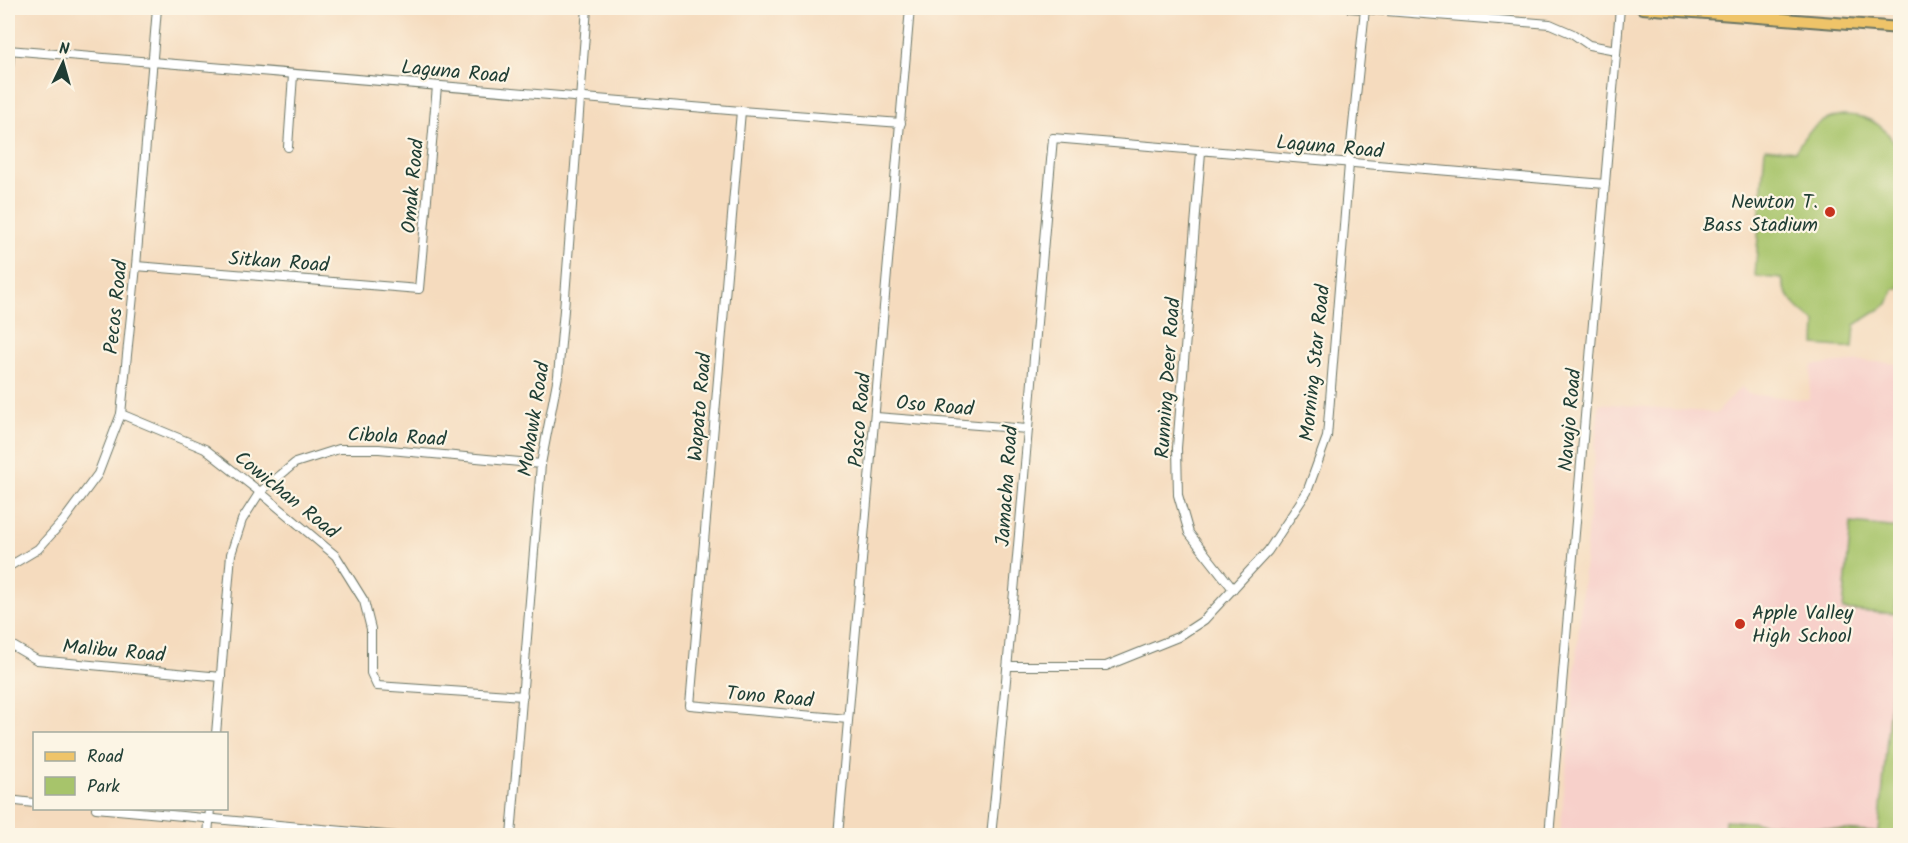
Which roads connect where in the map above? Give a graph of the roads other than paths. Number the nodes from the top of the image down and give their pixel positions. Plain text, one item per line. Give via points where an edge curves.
1 (157, 8) edge
2 (587, 8) edge
3 (910, 8) edge
4 (1349, 8) edge
5 (1620, 8) edge
6 (1642, 8) edge
7 (1365, 9) edge
8 (1774, 12) edge
9 (1900, 28) edge
10 (9, 50) edge
11 (1616, 50) junction
12 (152, 62) junction
13 (293, 75) junction
14 (8, 85) edge
15 (437, 86) junction
16 (580, 98) junction
17 (741, 111) junction
18 (901, 123) junction
19 (1053, 138) joint
20 (288, 147) dead end
21 (1201, 152) junction
22 (1349, 164) junction
23 (1605, 184) junction
24 (136, 266) junction
25 (419, 289) joint
26 (121, 414) junction
27 (876, 417) junction
28 (1027, 429) junction
29 (541, 464) junction
30 (260, 492) junction
31 (8, 567) edge
32 (1233, 589) junction
33 (8, 643) edge
34 (1009, 666) junction
35 (221, 677) junction
36 (523, 696) junction
37 (690, 705) joint
38 (848, 719) junction
39 (216, 732) edge
40 (8, 800) edge
41 (33, 803) edge
42 (117, 810) edge
43 (210, 810) edge
44 (210, 819) junction
45 (208, 836) edge
46 (397, 836) edge
47 (511, 836) edge
48 (838, 836) edge
49 (991, 836) edge
50 (1549, 836) edge

1 - 12 street, Pecos Road
2 - 16 street, Mohawk Road
3 - 18 street, Pasco Road
4 - 7 street
5 - 11 street, Navajo Road
6 - 8 main road
7 - 11 street via 1550,24 1589,45
7 - 22 street, Morning Star Road
8 - 9 main road
10 - 12 street, Laguna Road
10 - 14 street
11 - 23 street, Navajo Road
12 - 13 street, Laguna Road
12 - 24 street, Pecos Road
13 - 15 street, Laguna Road
13 - 20 street
15 - 16 street, Laguna Road
15 - 25 street, Omak Road
16 - 17 street, Laguna Road
16 - 29 street, Mohawk Road via 558,376
17 - 18 street, Laguna Road
17 - 37 street, Wapato Road
18 - 27 street, Pasco Road
19 - 21 street, Laguna Road
19 - 28 street, Jamacha Road
21 - 22 street, Laguna Road
21 - 32 street, Running Deer Road via 1177,448 1178,495 1189,532
22 - 23 street, Laguna Road
22 - 32 street, Morning Star Road via 1327,437 1307,492 1268,551
23 - 50 street, Navajo Road
24 - 25 street, Sitkan Road
24 - 26 street, Pecos Road
26 - 30 street, Cowichan Road via 205,449
26 - 31 street, Pecos Road via 98,474 38,549
27 - 28 street, Oso Road
27 - 38 street, Pasco Road
28 - 34 street, Jamacha Road
29 - 30 street, Cibola Road via 339,449 295,463
29 - 36 street, Mohawk Road
30 - 35 street, Cibola Road via 242,520 231,554
30 - 36 street, Cowichan Road via 336,556 364,601 371,629 371,673 377,686
32 - 34 street, Morning Star Road via 1204,620 1178,637 1106,666
33 - 35 street, Malibu Road via 37,660
34 - 49 street, Jamacha Road
35 - 39 street, Cibola Road
36 - 47 street, Mohawk Road
37 - 38 street, Tono Road
38 - 48 street, Pasco Road
40 - 41 street
42 - 44 street
43 - 44 street
44 - 45 street
44 - 46 street

